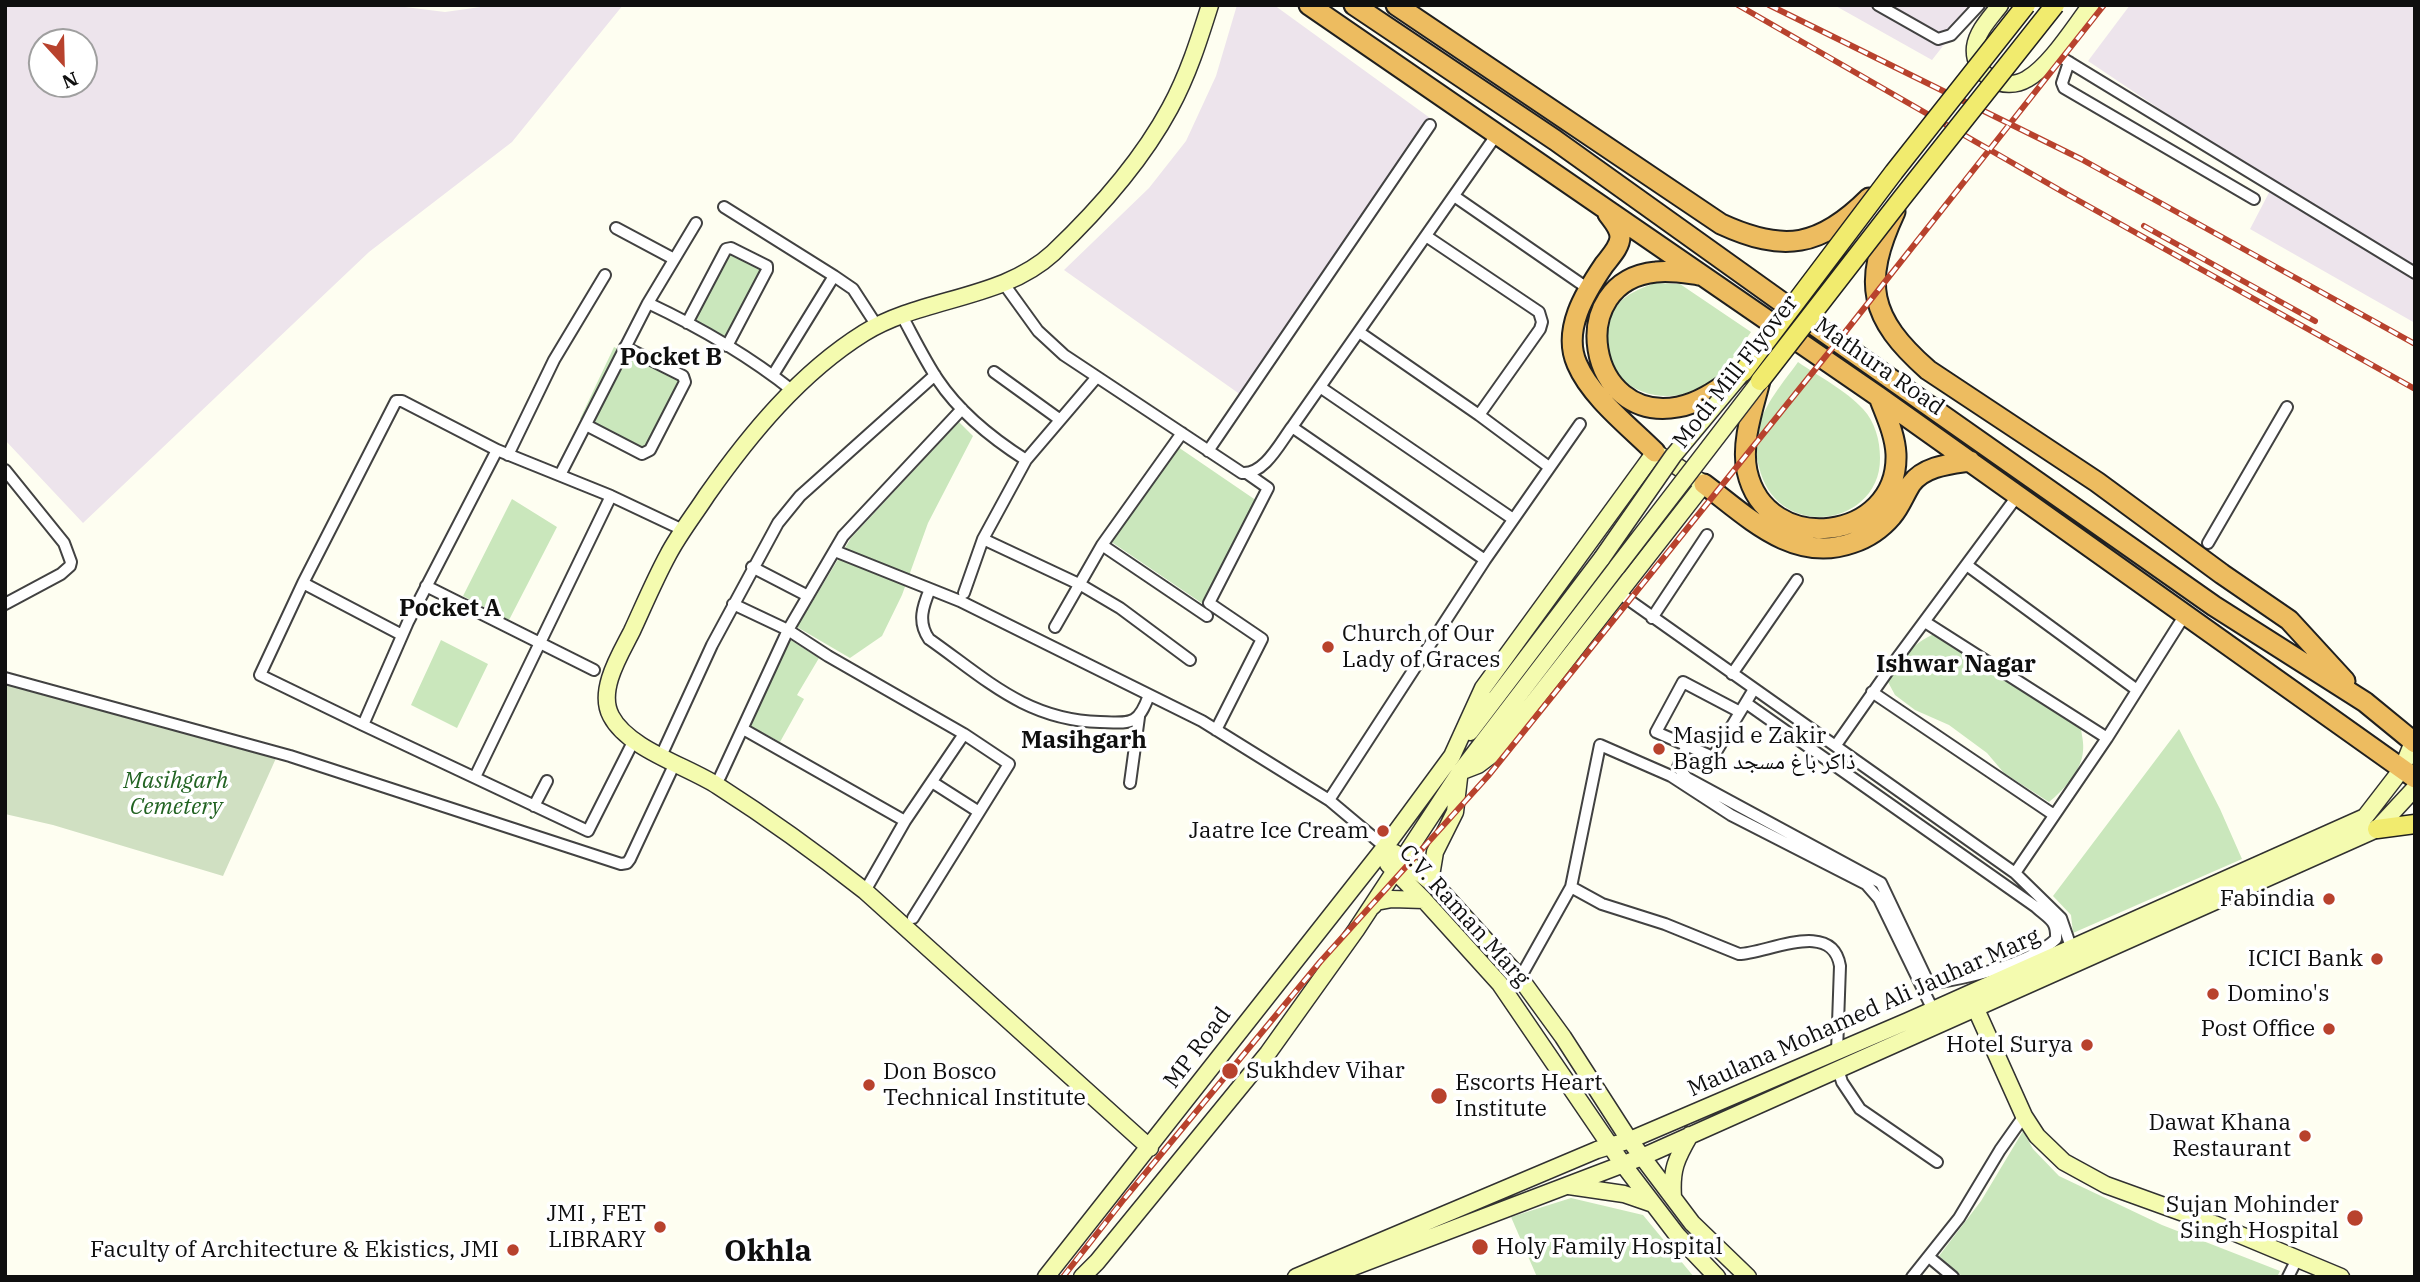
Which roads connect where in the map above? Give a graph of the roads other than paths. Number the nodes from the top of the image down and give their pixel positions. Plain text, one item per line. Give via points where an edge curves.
1 (1210, 5) edge
2 (1309, 5) edge
3 (1354, 5) edge
4 (1396, 5) edge
5 (1878, 5) edge
6 (1979, 5) edge
7 (2000, 5) edge
8 (2026, 5) edge
9 (2055, 5) edge
10 (2091, 5) edge
11 (2054, 53) junction
12 (2070, 62) junction
13 (1430, 125) dead end
14 (1497, 134) junction
15 (1894, 172) junction
16 (2262, 179) junction
17 (1454, 196) junction
18 (1902, 198) junction
19 (724, 207) dead end
20 (1605, 208) junction
21 (696, 223) dead end
22 (615, 228) dead end
23 (1426, 236) junction
24 (674, 259) junction
25 (2415, 273) edge
26 (605, 275) dead end
27 (834, 276) junction
28 (1704, 276) junction
29 (1004, 284) junction
30 (1590, 290) junction
31 (648, 303) junction
32 (901, 314) junction
33 (687, 323) junction
34 (877, 326) junction
35 (1359, 332) junction
36 (727, 346) junction
37 (625, 347) junction
38 (994, 372) dead end
39 (773, 375) junction
40 (935, 375) junction
41 (1751, 377) junction
42 (1096, 378) junction
43 (1320, 387) junction
44 (793, 391) junction
45 (1879, 397) junction
46 (2287, 407) dead end
47 (962, 409) junction
48 (1479, 415) junction
49 (1059, 419) junction
50 (1580, 424) dead end
51 (586, 425) junction
52 (1292, 427) junction
53 (1181, 433) junction
54 (496, 450) junction
55 (1208, 451) junction
56 (1655, 452) junction
57 (509, 455) junction
58 (1026, 460) junction
59 (1970, 461) junction
60 (1549, 467) junction
61 (5, 470) edge
62 (1248, 474) junction
63 (560, 475) junction
64 (1704, 484) junction
65 (2018, 495) junction
66 (611, 496) junction
67 (1513, 519) junction
68 (683, 530) junction
69 (1707, 535) dead end
70 (983, 539) junction
71 (2207, 543) dead end
72 (1102, 545) junction
73 (835, 551) junction
74 (1485, 560) junction
75 (1968, 566) junction
76 (752, 567) junction
77 (1797, 580) dead end
78 (303, 583) junction
79 (1081, 585) junction
80 (426, 586) junction
81 (930, 589) junction
82 (964, 593) dead end
83 (1619, 593) junction
84 (808, 596) junction
85 (5, 604) edge
86 (733, 604) junction
87 (2186, 613) junction
88 (1208, 616) dead end
89 (1652, 618) junction
90 (1925, 622) junction
91 (1055, 627) dead end
92 (788, 630) junction
93 (402, 635) junction
94 (539, 644) junction
95 (1190, 660) dead end
96 (594, 670) dead end
97 (1732, 674) junction
98 (5, 678) edge
99 (1754, 689) junction
100 (2137, 690) junction
101 (1872, 692) junction
102 (1149, 695) junction
103 (2365, 702) junction
104 (1743, 707) junction
105 (1497, 710) junction
106 (1139, 717) junction
107 (363, 725) junction
108 (743, 729) junction
109 (1216, 730) junction
110 (964, 734) junction
111 (2107, 738) junction
112 (634, 740) junction
113 (2414, 742) edge
114 (1836, 745) junction
115 (1686, 747) junction
116 (1452, 756) junction
117 (668, 759) junction
118 (1460, 772) junction
119 (2408, 774) edge
120 (474, 777) junction
121 (720, 777) dead end
122 (547, 781) dead end
123 (932, 782) junction
124 (1130, 783) dead end
125 (2415, 788) edge
126 (1329, 800) junction
127 (534, 806) junction
128 (979, 812) junction
129 (2054, 815) junction
130 (905, 821) junction
131 (2415, 824) edge
132 (2377, 829) junction
133 (1382, 851) junction
134 (1399, 864) junction
135 (2015, 873) junction
136 (1572, 887) junction
137 (1438, 888) junction
138 (865, 891) junction
139 (1424, 900) junction
140 (913, 918) dead end
141 (1356, 930) junction
142 (2071, 947) junction
143 (1520, 978) junction
144 (1507, 993) junction
145 (1972, 1000) junction
146 (1933, 1010) junction
147 (1837, 1052) junction
148 (1838, 1069) junction
149 (2024, 1116) junction
150 (1690, 1135) junction
151 (1630, 1140) junction
152 (1611, 1147) junction
153 (1150, 1148) junction
154 (1642, 1157) junction
155 (1937, 1162) dead end
156 (1622, 1163) junction
157 (1563, 1185) junction
158 (1672, 1197) junction
159 (1654, 1205) junction
160 (1929, 1257) junction
161 (2297, 1259) junction
162 (1046, 1277) edge
163 (1082, 1277) edge
164 (1296, 1277) edge
165 (1327, 1277) edge
166 (1717, 1277) edge
167 (1748, 1277) edge
168 (1912, 1277) edge
169 (1953, 1277) edge
170 (2288, 1277) edge
171 (2342, 1277) edge

1 - 29 main road via 1194,58 1145,150 1050,256
2 - 14 highway, Mathura Road
3 - 103 highway, Mathura Road via 1555,140 2203,598
4 - 15 highway, bridge via 1721,224 1749,237 1791,242 1821,236 1858,209
5 - 6 street via 1938,39 1951,35
7 - 11 main road via 1975,46 1976,59 1991,80 2017,84 2029,79
8 - 15 main road, Modi Mill Flyover, bridge
9 - 18 main road, Modi Mill Flyover, bridge
10 - 11 main road
11 - 12 street
12 - 16 street
12 - 16 street via 2064,88 2253,198
13 - 55 street
14 - 17 street
14 - 20 highway, Mathura Road
15 - 41 main road, Modi Mill Flyover, bridge
16 - 25 street
17 - 23 street
17 - 30 street
18 - 41 main road, Modi Mill Flyover, bridge
18 - 103 highway, bridge via 1881,243 1875,281 1884,319 1906,350 1928,370 2097,482 2289,620
19 - 27 street
20 - 28 highway, Mathura Road
20 - 30 highway via 1617,226 1619,244
21 - 24 street
22 - 24 street
23 - 35 street
23 - 48 street via 1541,316 1540,329
24 - 31 street
26 - 57 street via 554,360
27 - 34 street via 853,289
27 - 39 street
28 - 41 highway via 1655,272 1626,282 1602,311 1596,336 1600,361 1612,383 1631,399 1667,408 1692,403
28 - 45 highway, Mathura Road
29 - 32 main road
29 - 42 street via 1038,331
30 - 56 highway via 1573,321 1576,364 1591,389
31 - 33 street
31 - 37 street
32 - 34 main road
32 - 40 street
33 - 36 street
33 - 36 street via 726,249 767,266
34 - 44 main road via 839,349
35 - 43 street
35 - 48 street
36 - 39 street
37 - 51 street
37 - 51 street via 683,376 685,382 650,450 642,454
38 - 49 street
39 - 44 street
40 - 47 street
40 - 76 street via 800,496
41 - 45 highway via 1747,471 1767,508 1803,528 1844,526 1867,515 1888,489 1894,473 1895,440
41 - 105 main road, Modi Mill Flyover, bridge via 1674,456
42 - 49 street
42 - 53 street
43 - 52 street
43 - 67 street
44 - 68 main road via 733,458
45 - 59 highway, Mathura Road
46 - 71 street
47 - 58 street
47 - 73 street
48 - 60 street
49 - 58 street
50 - 60 street
51 - 63 street
52 - 62 street via 1261,468
52 - 74 street
53 - 55 street
53 - 72 street
54 - 57 street
54 - 78 street via 396,401
54 - 80 street
55 - 62 street
56 - 64 main road
56 - 116 main road via 1483,688
57 - 63 street
58 - 70 street
59 - 64 highway via 1923,474 1878,530 1859,541 1826,548 1783,540
59 - 65 highway, Mathura Road
60 - 67 street
61 - 85 street via 64,543 71,562 61,574
62 - 109 street via 1268,488 1209,603 1262,639
63 - 66 street
64 - 83 main road
65 - 75 street
65 - 87 highway, Mathura Road
66 - 68 street
66 - 94 street
67 - 74 street
68 - 112 main road via 622,650 608,688 612,718
69 - 89 street
70 - 79 street
70 - 82 street
72 - 79 street
72 - 88 street
73 - 81 street
73 - 84 street
74 - 126 street
75 - 90 street
75 - 100 street
76 - 84 street
76 - 86 street
77 - 97 street
78 - 93 street
78 - 107 street via 260,675
79 - 91 street
79 - 95 street
80 - 93 street
80 - 94 street
81 - 102 street
81 - 106 street via 921,618 929,639 1016,701 1080,721 1124,722
83 - 89 street
83 - 118 main road via 1494,754
84 - 92 street
86 - 92 street
86 - 117 street
87 - 100 street
87 - 119 highway, Mathura Road
89 - 97 street
90 - 101 street
90 - 111 street
92 - 108 street
92 - 110 street
93 - 107 street
94 - 96 street
94 - 120 street
97 - 99 street
98 - 117 street via 290,756 621,864 630,859
99 - 104 street
99 - 114 street
100 - 111 street
101 - 114 street
101 - 129 street
102 - 106 street
102 - 109 street
103 - 113 highway, Mathura Road
104 - 115 street via 1713,757
104 - 115 street via 1683,682 1656,732
104 - 115 street via 2036,907 2057,927 2056,939 2037,953 1972,977 1929,984 1881,883 1687,778 1678,767
105 - 116 main road, Modi Mill Flyover
105 - 118 main road, Modi Mill Flyover
106 - 124 street
107 - 120 street
108 - 121 street
108 - 130 street
109 - 126 street
110 - 123 street
110 - 128 street via 1009,765
111 - 129 street
112 - 117 main road
112 - 127 street via 589,831
113 - 119 main road, Maulana Mohamed Ali Jauhar Marg
114 - 135 street
116 - 133 main road, MP Road
117 - 138 main road via 716,785
118 - 134 main road, Modi Mill Flyover
118 - 137 main road via 1455,812 1435,852 1431,876
119 - 142 main road, Maulana Mohamed Ali Jauhar Marg via 2365,817
120 - 127 street
122 - 127 street
123 - 128 street
123 - 130 street
125 - 132 main road, Maulana Mohamed Ali Jauhar Marg
126 - 133 street
128 - 140 street
129 - 135 street
130 - 138 street
131 - 132 main road
132 - 145 main road, Maulana Mohamed Ali Jauhar Marg
133 - 134 main road, C.V. Raman Marg
133 - 153 main road, MP Road
134 - 137 main road, C.V. Raman Marg
134 - 139 main road, C.V. Raman Marg
134 - 141 main road
135 - 142 street via 2062,918
136 - 143 street
136 - 146 street via 1600,745 1671,776 1731,816 1866,884 1879,899
136 - 147 street via 1602,904 1739,954 1806,940 1827,946 1840,966
137 - 143 main road, C.V. Raman Marg
138 - 153 main road
139 - 141 main road via 1376,902
139 - 144 main road, C.V. Raman Marg
141 - 163 main road via 1268,1053
142 - 145 main road, Maulana Mohamed Ali Jauhar Marg
143 - 144 street
143 - 151 main road, C.V. Raman Marg
144 - 152 main road, C.V. Raman Marg
145 - 146 main road, Maulana Mohamed Ali Jauhar Marg
145 - 148 main road, Maulana Mohamed Ali Jauhar Marg
145 - 149 main road
146 - 147 main road, Maulana Mohamed Ali Jauhar Marg
147 - 151 main road, Maulana Mohamed Ali Jauhar Marg
148 - 150 main road, Maulana Mohamed Ali Jauhar Marg
148 - 155 street via 1860,1109
149 - 160 street
149 - 161 main road via 2064,1162 2106,1185
150 - 154 main road, Maulana Mohamed Ali Jauhar Marg
150 - 158 main road via 1674,1167
151 - 152 main road, Maulana Mohamed Ali Jauhar Marg
151 - 154 main road, C.V. Raman Marg
152 - 156 main road, C.V. Raman Marg
152 - 164 main road, Maulana Mohamed Ali Jauhar Marg
153 - 162 main road, MP Road
154 - 156 main road, Maulana Mohamed Ali Jauhar Marg
154 - 158 main road, C.V. Raman Marg
156 - 157 main road, Maulana Mohamed Ali Jauhar Marg
156 - 159 main road, C.V. Raman Marg
157 - 159 main road via 1598,1189
157 - 165 main road, Maulana Mohamed Ali Jauhar Marg
158 - 167 main road, C.V. Raman Marg
159 - 166 main road, C.V. Raman Marg
160 - 168 street
160 - 169 street
161 - 170 street
161 - 171 main road

